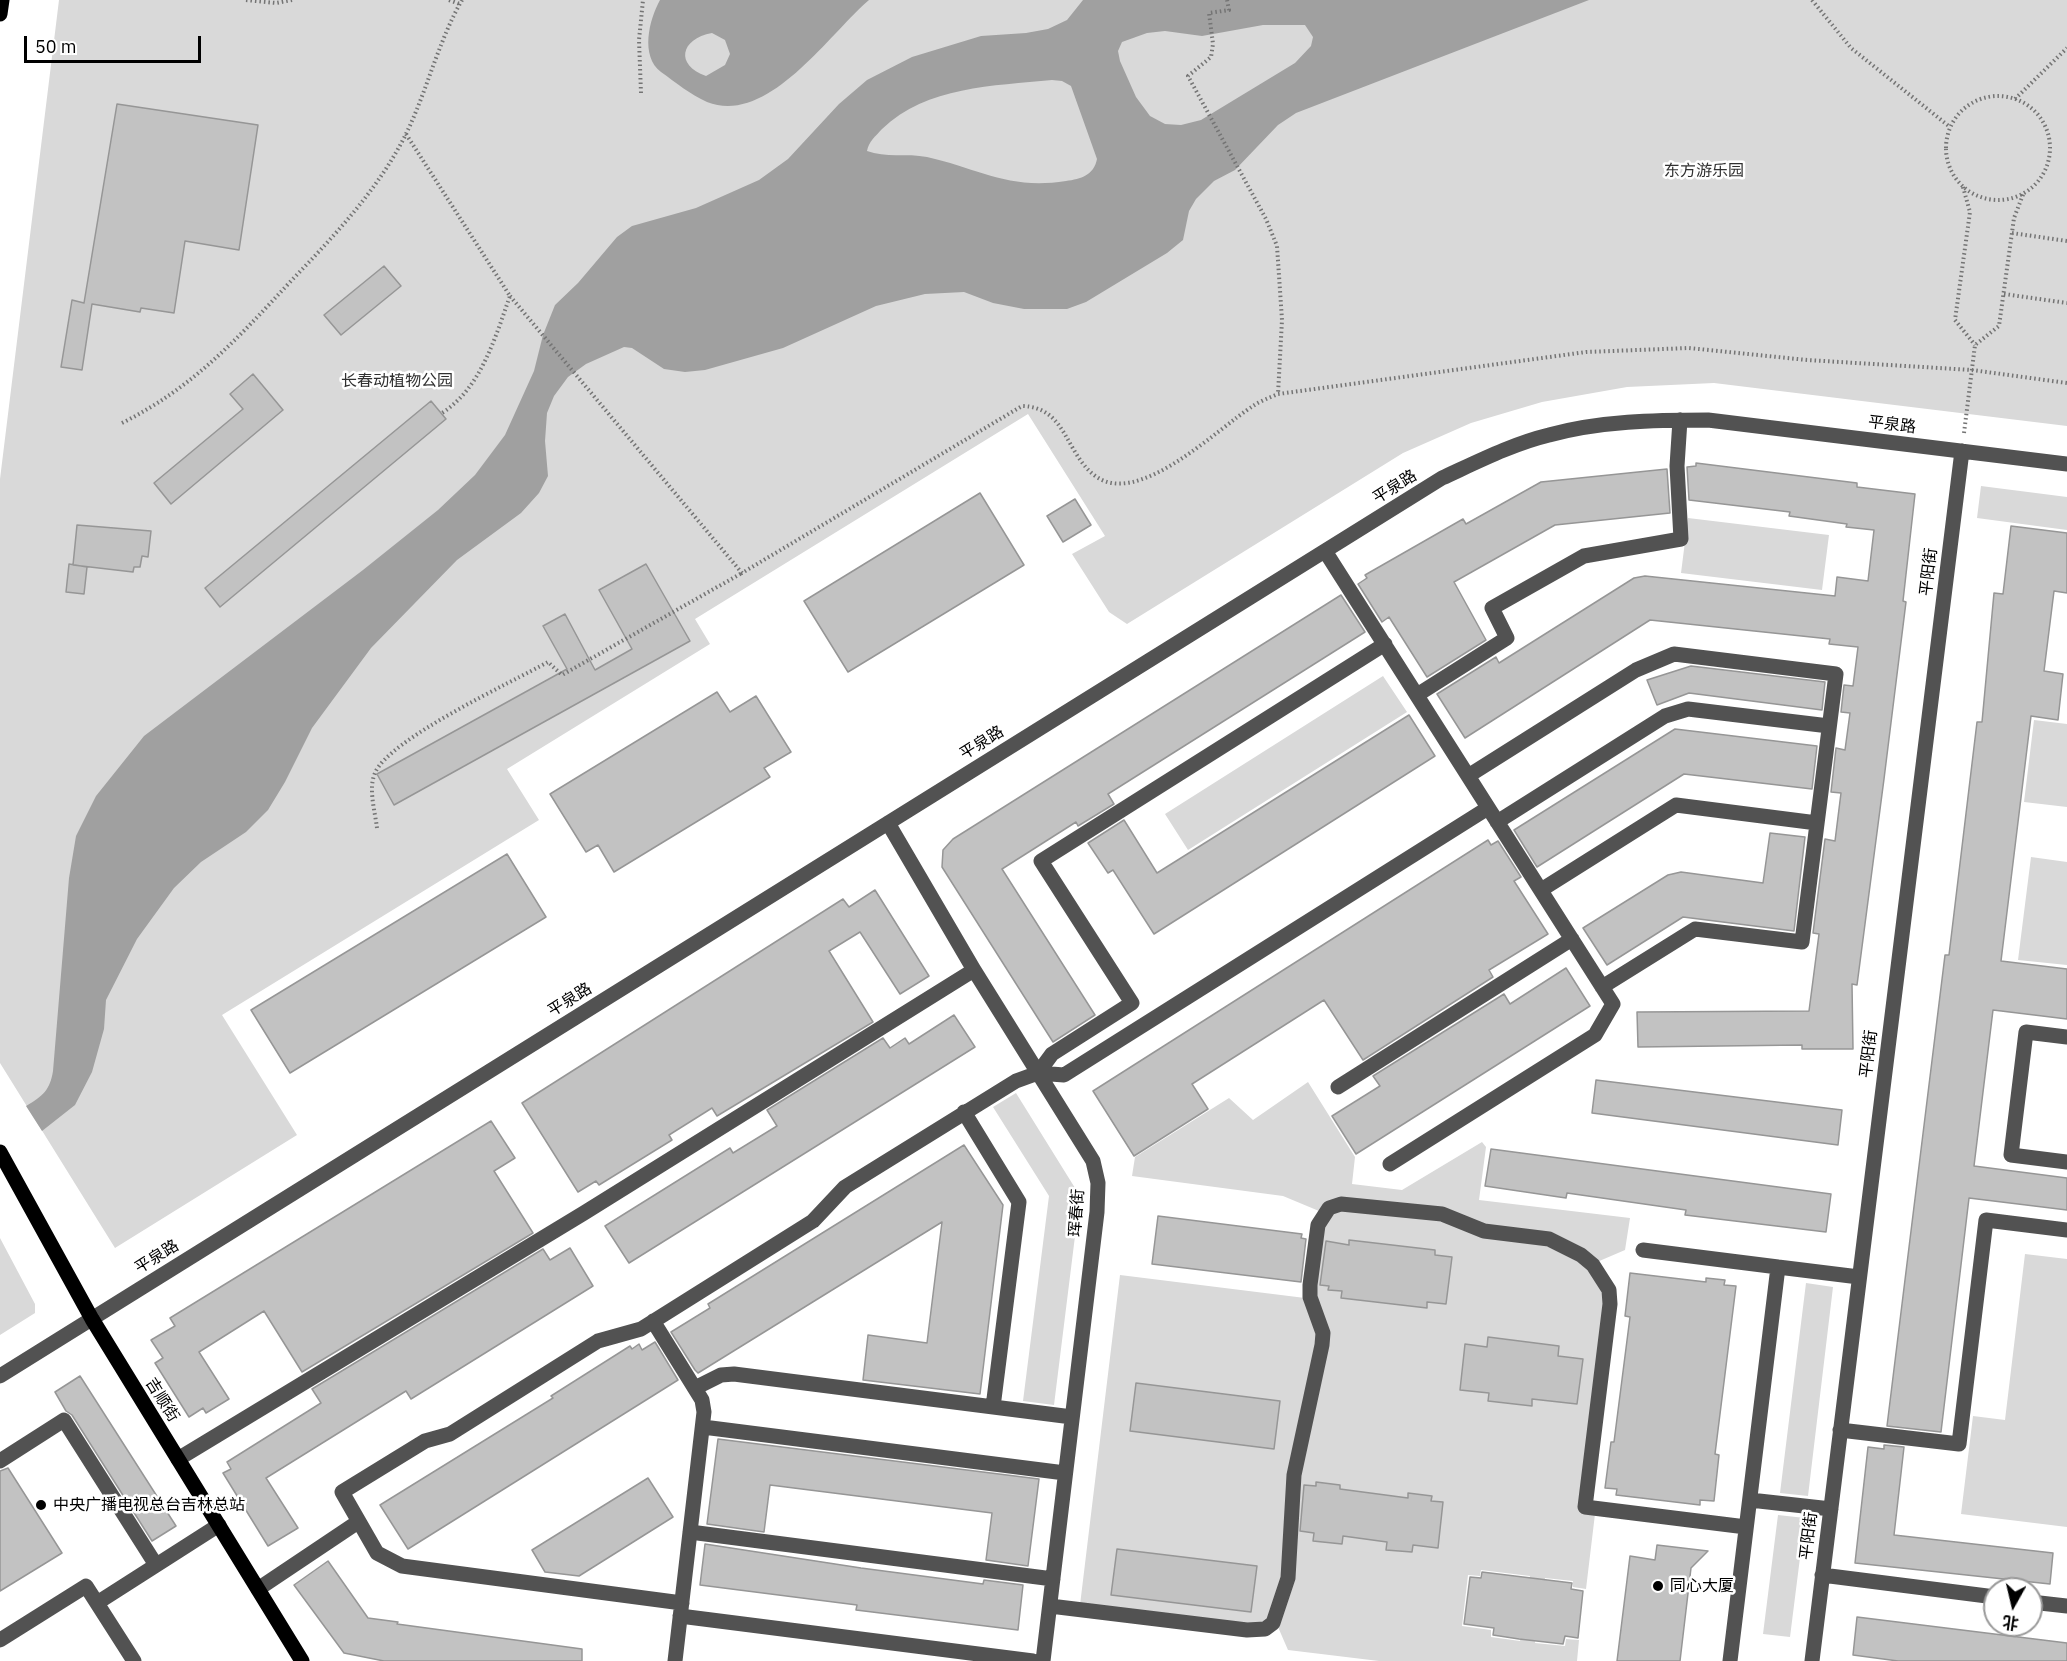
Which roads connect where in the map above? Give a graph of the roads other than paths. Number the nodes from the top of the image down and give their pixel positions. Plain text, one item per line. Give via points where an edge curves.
1 (2, 0) edge
2 (0, 14) edge
3 (1680, 420) junction
4 (1962, 451) junction
5 (2067, 464) edge
6 (1325, 551) junction
7 (1384, 644) junction
8 (1417, 695) junction
9 (1829, 726) junction
10 (1468, 776) junction
11 (1488, 808) junction
12 (1497, 822) junction
13 (888, 823) junction
14 (1817, 823) junction
15 (1541, 890) junction
16 (1572, 939) junction
17 (974, 970) junction
18 (1602, 987) junction
19 (2067, 1037) edge
20 (1038, 1073) junction
21 (1338, 1087) dead end
22 (964, 1112) junction
23 (0, 1152) edge
24 (2067, 1162) edge
25 (1390, 1164) dead end
26 (2067, 1230) edge
27 (1643, 1250) dead end
28 (1778, 1267) junction
29 (1859, 1277) junction
30 (92, 1319) junction
31 (653, 1321) junction
32 (0, 1376) edge
33 (695, 1388) junction
34 (993, 1407) junction
35 (1072, 1417) junction
36 (703, 1427) junction
37 (1840, 1430) junction
38 (178, 1459) junction
39 (0, 1461) edge
40 (1065, 1473) junction
41 (1750, 1500) junction
42 (1831, 1509) junction
43 (358, 1522) junction
44 (219, 1525) junction
45 (1746, 1527) junction
46 (690, 1532) junction
47 (156, 1565) junction
48 (1822, 1575) junction
49 (1053, 1579) junction
50 (258, 1589) junction
51 (1983, 1595) edge
52 (97, 1603) junction
53 (2043, 1603) edge
54 (1050, 1606) junction
55 (2067, 1606) edge
56 (681, 1610) junction
57 (0, 1640) edge
58 (134, 1661) edge
59 (303, 1661) edge
60 (675, 1661) edge
61 (1033, 1661) edge
62 (1043, 1661) edge
63 (1730, 1661) edge
64 (1812, 1661) edge

1 - 2 main road
3 - 4 street, 平泉路 via 1708,420
3 - 6 street, 平泉路 via 1600,425 1548,435 1498,452 1442,478
3 - 8 street via 1677,466 1681,539 1584,556 1492,608 1507,638
4 - 5 street, 平泉路
4 - 29 street, 平阳街
6 - 7 street
6 - 13 street, 平泉路
7 - 8 street
7 - 20 street via 1041,861 1131,1003 1052,1054
8 - 10 street
9 - 10 street via 1836,674 1674,654 1636,670
9 - 12 street via 1688,709 1665,716
9 - 14 street
10 - 11 street
11 - 12 street
11 - 20 street via 1064,1076
12 - 15 street
13 - 17 street, 珲春街
13 - 30 street, 平泉路
14 - 15 street via 1676,805
14 - 18 street via 1802,942 1695,929
15 - 16 street
16 - 18 street
16 - 21 street
17 - 20 street, 珲春街
17 - 38 street via 584,1214
18 - 25 street via 1613,1004 1595,1035
19 - 24 street via 2026,1032 2011,1155
20 - 22 street via 1016,1081
20 - 35 street, 珲春街 via 1093,1161 1098,1183
22 - 31 street via 845,1187 813,1221
22 - 34 street via 1019,1202
23 - 30 main road, 吉顺街
26 - 37 street via 1986,1220 1959,1444
27 - 28 street
28 - 29 street
28 - 41 street
29 - 37 street, 平阳街
30 - 32 street, 平泉路
30 - 38 main road, 吉顺街
31 - 33 street
31 - 43 street via 641,1329 598,1341 450,1434 425,1441 342,1492
33 - 34 street via 721,1375 734,1374
33 - 36 street via 702,1400
34 - 35 street
35 - 40 street, 珲春街
36 - 40 street
36 - 46 street
37 - 42 street, 平阳街
38 - 44 main road, 吉顺街
39 - 47 street via 64,1420
40 - 49 street, 珲春街
41 - 42 street
41 - 45 street
42 - 48 street, 平阳街
43 - 50 street
43 - 56 street via 377,1553 402,1566
44 - 47 street
44 - 50 main road, 吉顺街
45 - 54 street via 1585,1507 1610,1304 1603,1277 1581,1255 1549,1239 1484,1231 1442,1214 1341,1204 1329,1208 1318,1225 1310,1297 1323,1333 1322,1345 1294,1474 1288,1578 1273,1623 1265,1629 1247,1630
45 - 63 street
46 - 49 street
46 - 56 street
47 - 52 street
48 - 51 street
48 - 64 street, 平阳街
49 - 54 street, 珲春街
50 - 59 main road, 吉顺街
52 - 57 street via 86,1586
52 - 58 street
53 - 55 street
54 - 62 street, 珲春街
56 - 60 street
56 - 61 street

